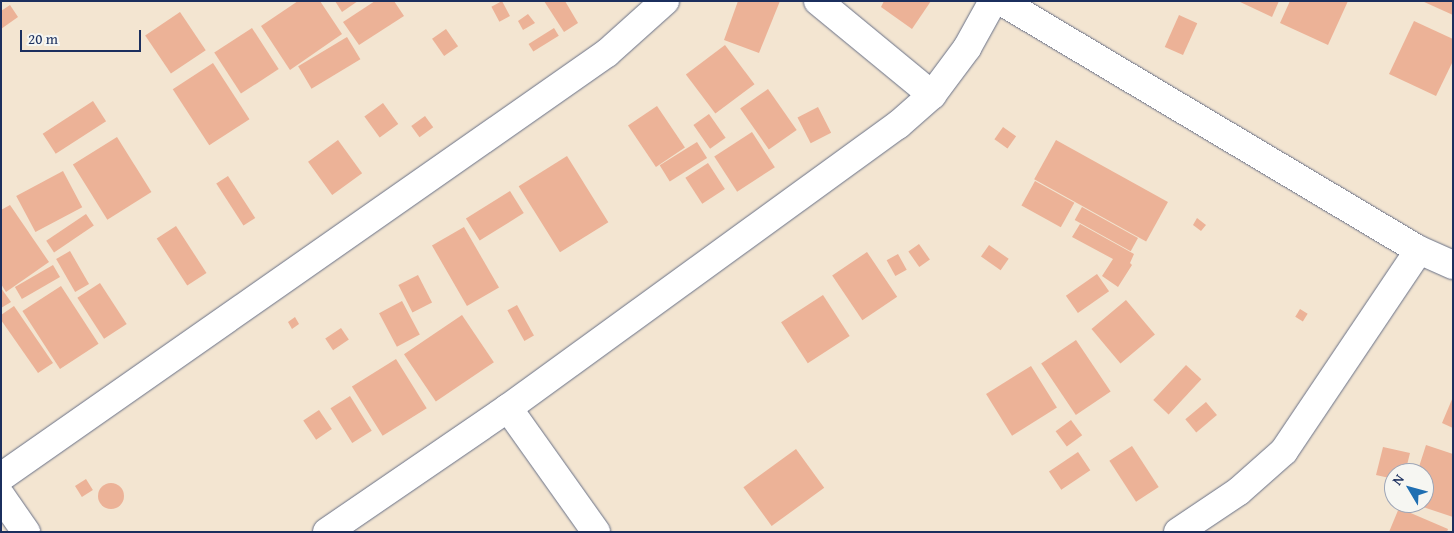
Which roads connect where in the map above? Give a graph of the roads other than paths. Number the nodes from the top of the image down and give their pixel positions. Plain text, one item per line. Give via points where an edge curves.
1 (665, 1) edge
2 (818, 1) edge
3 (993, 1) edge
4 (1001, 1) edge
5 (932, 94) junction
6 (1419, 250) junction
7 (1453, 265) edge
8 (508, 408) junction
9 (1, 477) edge
10 (1, 496) edge
11 (26, 532) edge
12 (327, 532) edge
13 (596, 532) edge
14 (1178, 532) edge

1 - 9 street via 607,53
2 - 5 street
3 - 5 street via 967,48
4 - 6 street
5 - 8 street via 898,126
6 - 7 street
6 - 14 street via 1284,451 1239,491
8 - 12 street
8 - 13 street
10 - 11 street

